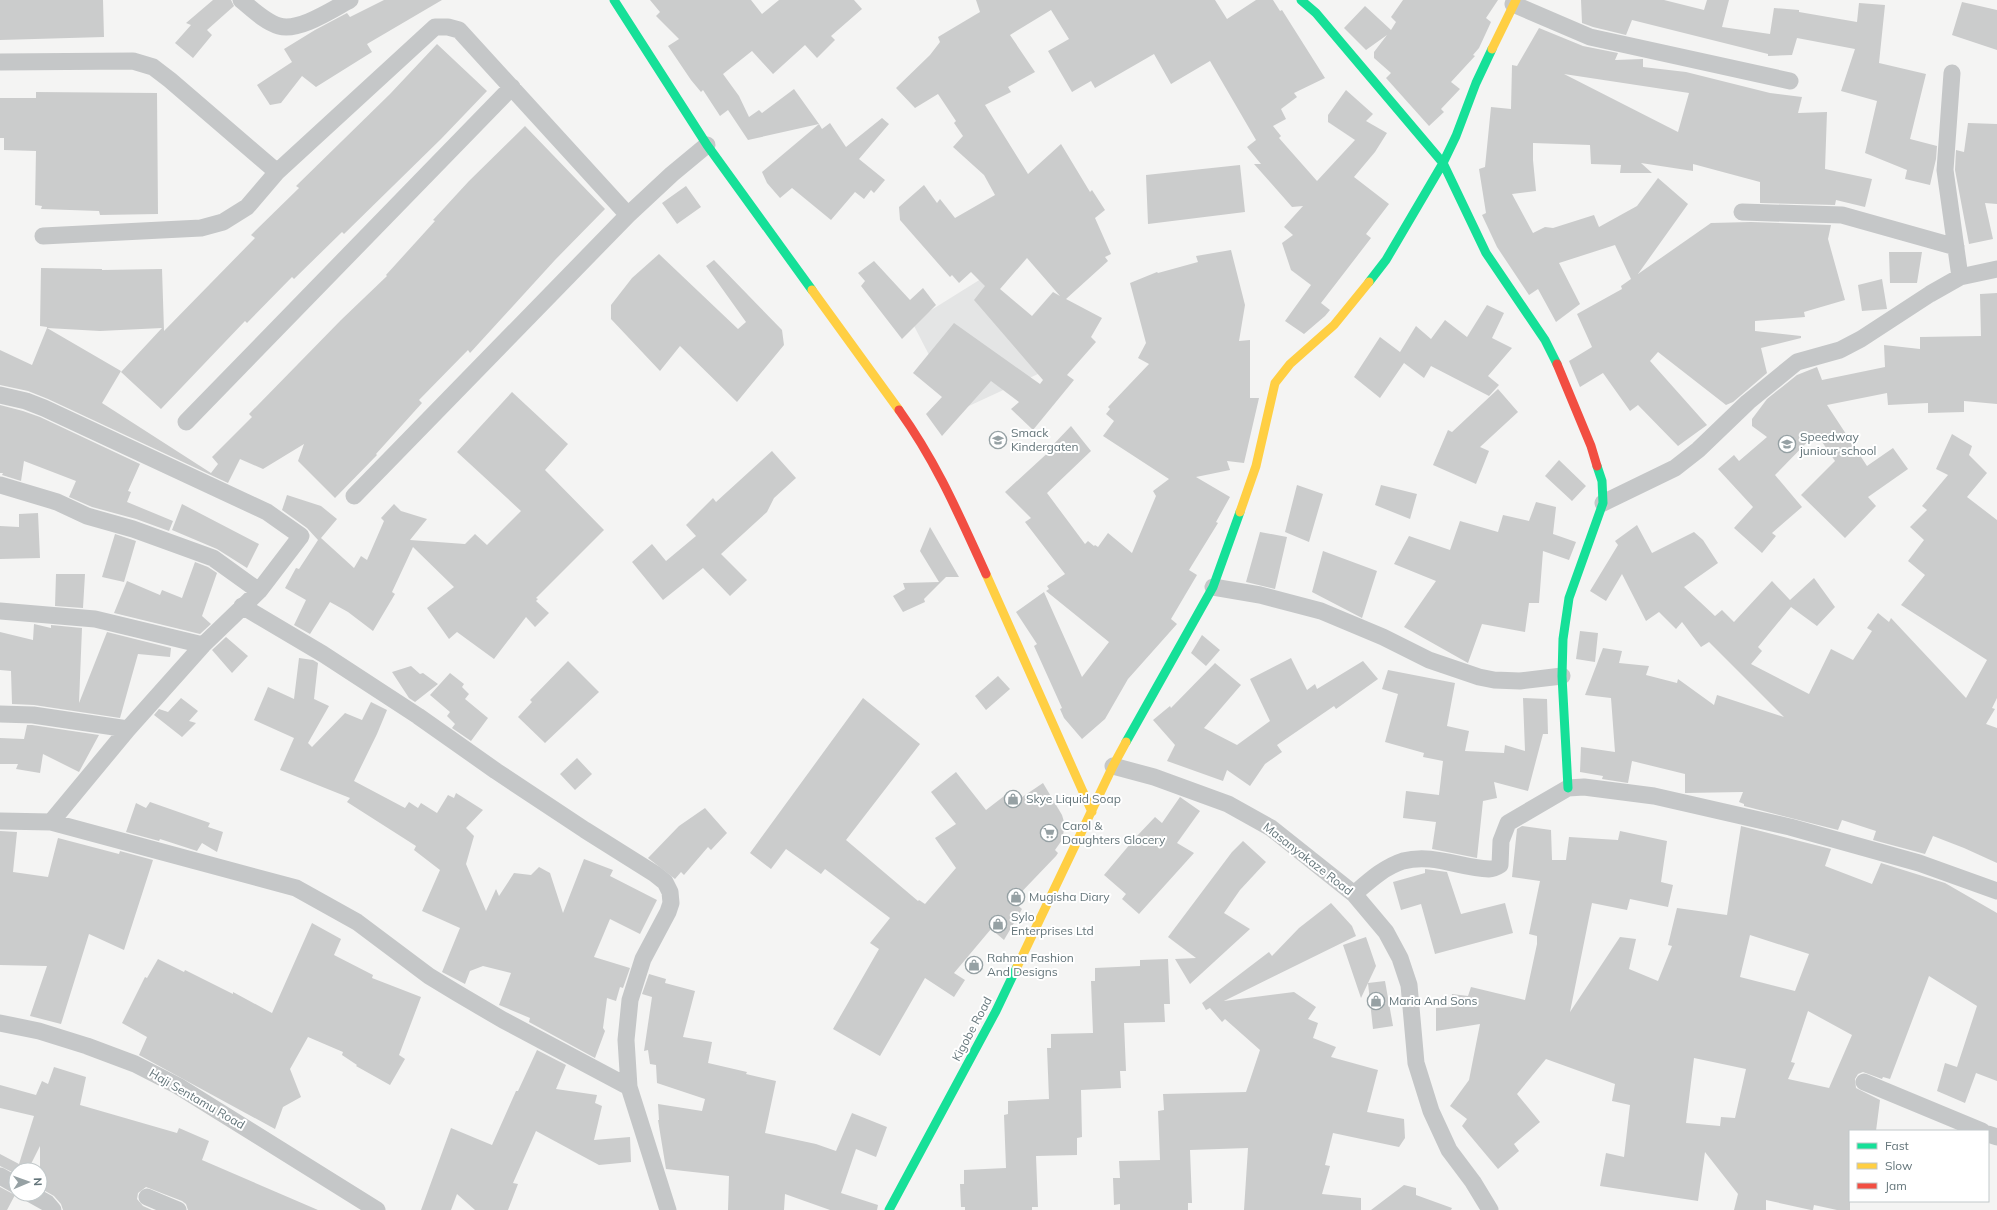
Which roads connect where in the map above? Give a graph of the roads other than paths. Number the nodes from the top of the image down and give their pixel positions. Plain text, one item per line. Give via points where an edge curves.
1 (241, 0) edge
2 (350, 0) edge
3 (614, 0) edge
4 (1301, 0) edge
5 (1514, 2) edge
6 (0, 62) edge
7 (1952, 73) dead end
8 (1790, 81) dead end
9 (512, 87) junction
10 (707, 144) junction
11 (1443, 163) junction
12 (277, 172) junction
13 (1742, 212) dead end
14 (628, 215) junction
15 (43, 236) dead end
16 (1956, 247) junction
17 (1997, 269) edge
18 (1960, 277) junction
19 (0, 395) edge
20 (186, 422) dead end
21 (0, 485) edge
22 (354, 496) dead end
23 (1603, 503) junction
24 (1214, 587) junction
25 (259, 591) junction
26 (242, 606) junction
27 (0, 612) edge
28 (203, 645) junction
29 (1562, 676) junction
30 (0, 714) edge
31 (128, 729) junction
32 (1113, 766) junction
33 (1568, 788) junction
34 (1092, 812) junction
35 (0, 821) edge
36 (51, 822) junction
37 (1997, 891) edge
38 (1354, 894) junction
39 (0, 1023) edge
40 (1864, 1082) dead end
41 (629, 1087) junction
42 (1980, 1130) edge
43 (147, 1197) dead end
44 (44, 1202) edge
45 (53, 1210) edge
46 (178, 1210) edge
47 (377, 1210) edge
48 (668, 1210) edge
49 (889, 1210) edge
50 (1490, 1210) edge

1 - 2 street via 267,20 280,26 296,26
3 - 10 street
4 - 11 street via 1316,13
5 - 8 street via 1590,37
5 - 11 street, Kigobe Road via 1476,83
6 - 12 street via 133,61 152,67
7 - 16 street via 1945,170
9 - 12 street via 459,30 435,27
9 - 14 street
9 - 20 street
10 - 14 street
10 - 34 street via 920,440 947,488
11 - 23 street via 1486,253 1536,324 1564,380 1591,446 1602,482
11 - 24 street, Kigobe Road via 1386,260 1334,325 1290,364 1275,383 1250,485
12 - 15 street via 247,207 223,222 201,228
13 - 16 street via 1842,215
14 - 22 street
16 - 18 street
17 - 18 street
18 - 23 street via 1840,350 1797,362 1675,468
19 - 25 street via 44,408 267,512 301,536
21 - 25 street via 57,502 87,516 133,529 213,558
23 - 29 street via 1569,598 1563,639
24 - 29 street via 1260,595 1321,611 1429,660 1479,677 1520,681
24 - 32 street, Kigobe Road
25 - 26 street
26 - 28 street
26 - 41 street via 323,654 665,882 670,892 671,903 643,959 630,1000 626,1040
27 - 28 street via 95,619
28 - 31 street
29 - 33 street
30 - 31 street via 33,715
31 - 36 street
32 - 34 street, Kigobe Road
32 - 38 street, Masanyakaze Road via 1154,777 1228,804 1271,828
33 - 37 street via 1584,787 1654,796 1790,826 1919,863
33 - 38 street via 1508,823 1501,841 1500,865 1495,868 1433,859 1404,861 1389,866
34 - 49 street, Kigobe Road via 996,1011
35 - 36 street
36 - 41 street via 296,888 357,922 429,976 503,1020
38 - 50 street, Masanyakaze Road via 1386,932 1400,958 1409,985 1416,1063 1431,1111 1449,1150
39 - 47 street, Haji Sentamu Road via 39,1031 135,1064 178,1086
40 - 42 street
41 - 48 street
43 - 46 street
44 - 45 street

